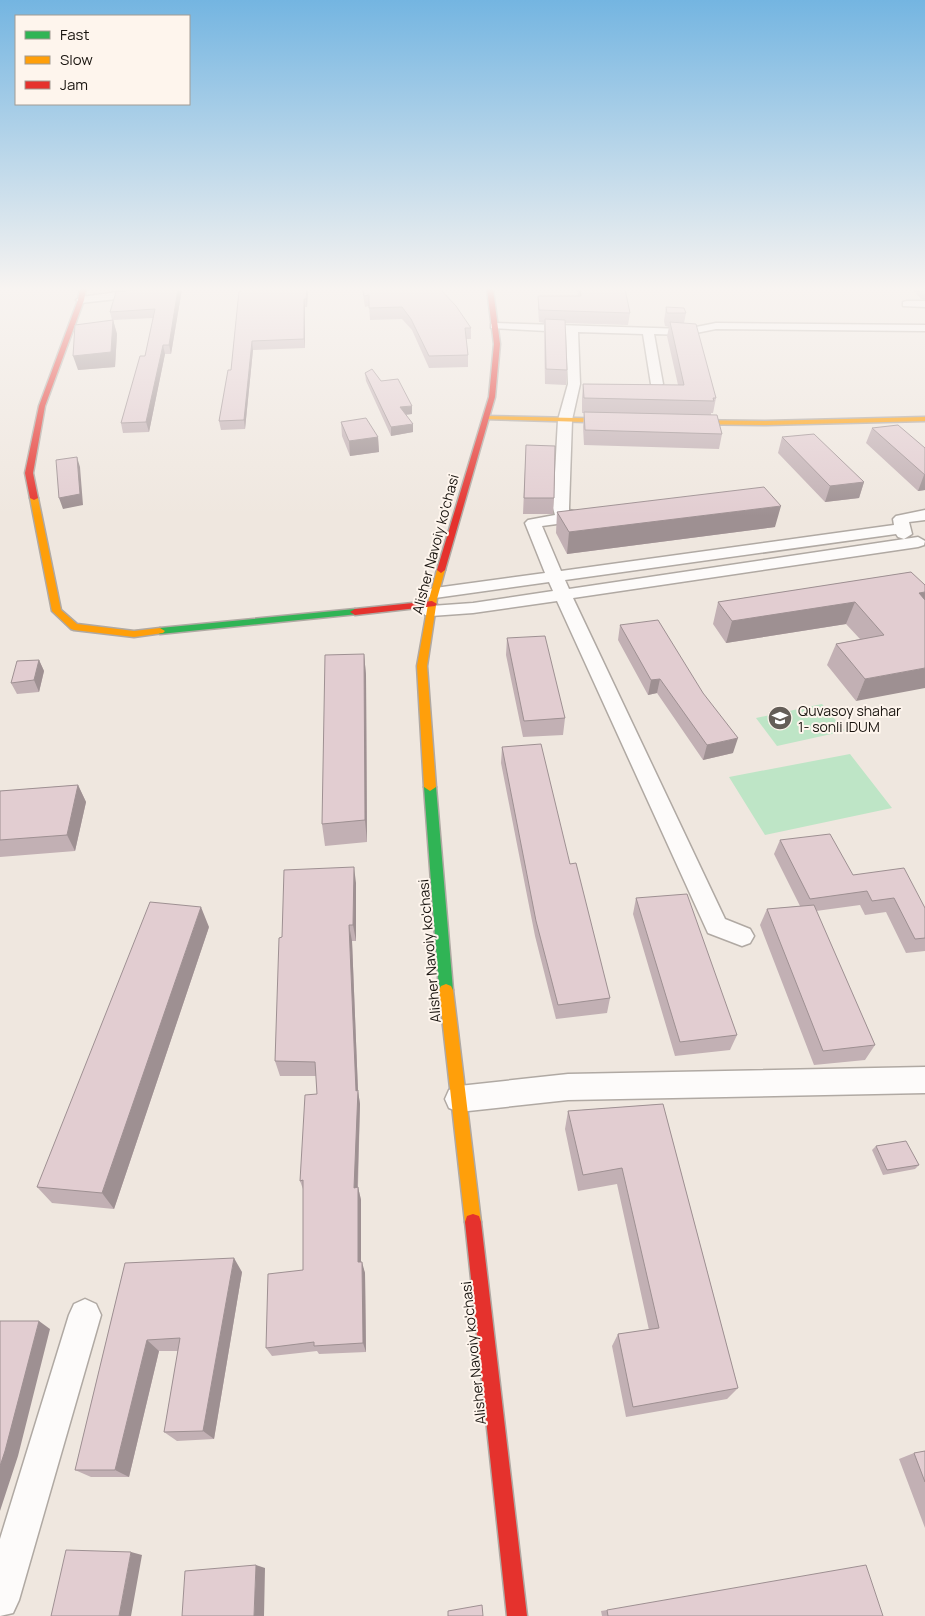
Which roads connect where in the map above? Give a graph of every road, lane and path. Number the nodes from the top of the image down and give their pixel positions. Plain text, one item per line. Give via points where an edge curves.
1 (57, 364) edge
2 (495, 364) edge
3 (573, 364) edge
4 (654, 364) edge
5 (657, 384) edge
6 (486, 418) junction
7 (925, 419) edge
8 (565, 420) junction
9 (634, 421) edge
10 (674, 422) edge
11 (593, 514) edge
12 (925, 515) edge
13 (574, 517) junction
14 (903, 528) junction
15 (921, 545) edge
16 (674, 561) junction
17 (556, 576) junction
18 (683, 577) junction
19 (694, 594) dead end
20 (562, 595) junction
21 (433, 603) junction
22 (742, 936) dead end
23 (925, 1080) edge
24 (459, 1099) junction
25 (85, 1315) dead end
26 (0, 1600) edge
27 (517, 1616) edge

1 - 21 street via 42,406 29,473 57,611 74,628 134,634
2 - 6 street, Alisher Navoiy ko'chasi
3 - 8 street via 574,384
4 - 5 street
6 - 8 street
6 - 21 street, Alisher Navoiy ko'chasi
7 - 10 street
8 - 9 street
8 - 13 street via 561,508 562,514
11 - 13 street
12 - 14 street via 901,519
13 - 17 street via 533,523
14 - 15 street via 904,535
14 - 16 street
15 - 18 street
16 - 17 street
16 - 18 street
17 - 20 street
17 - 21 street
18 - 19 street
18 - 20 street
20 - 21 street via 473,608
20 - 22 street via 716,926
21 - 24 street, Alisher Navoiy ko'chasi via 422,666 441,942
23 - 24 street via 568,1087
24 - 27 street, Alisher Navoiy ko'chasi
25 - 26 street

